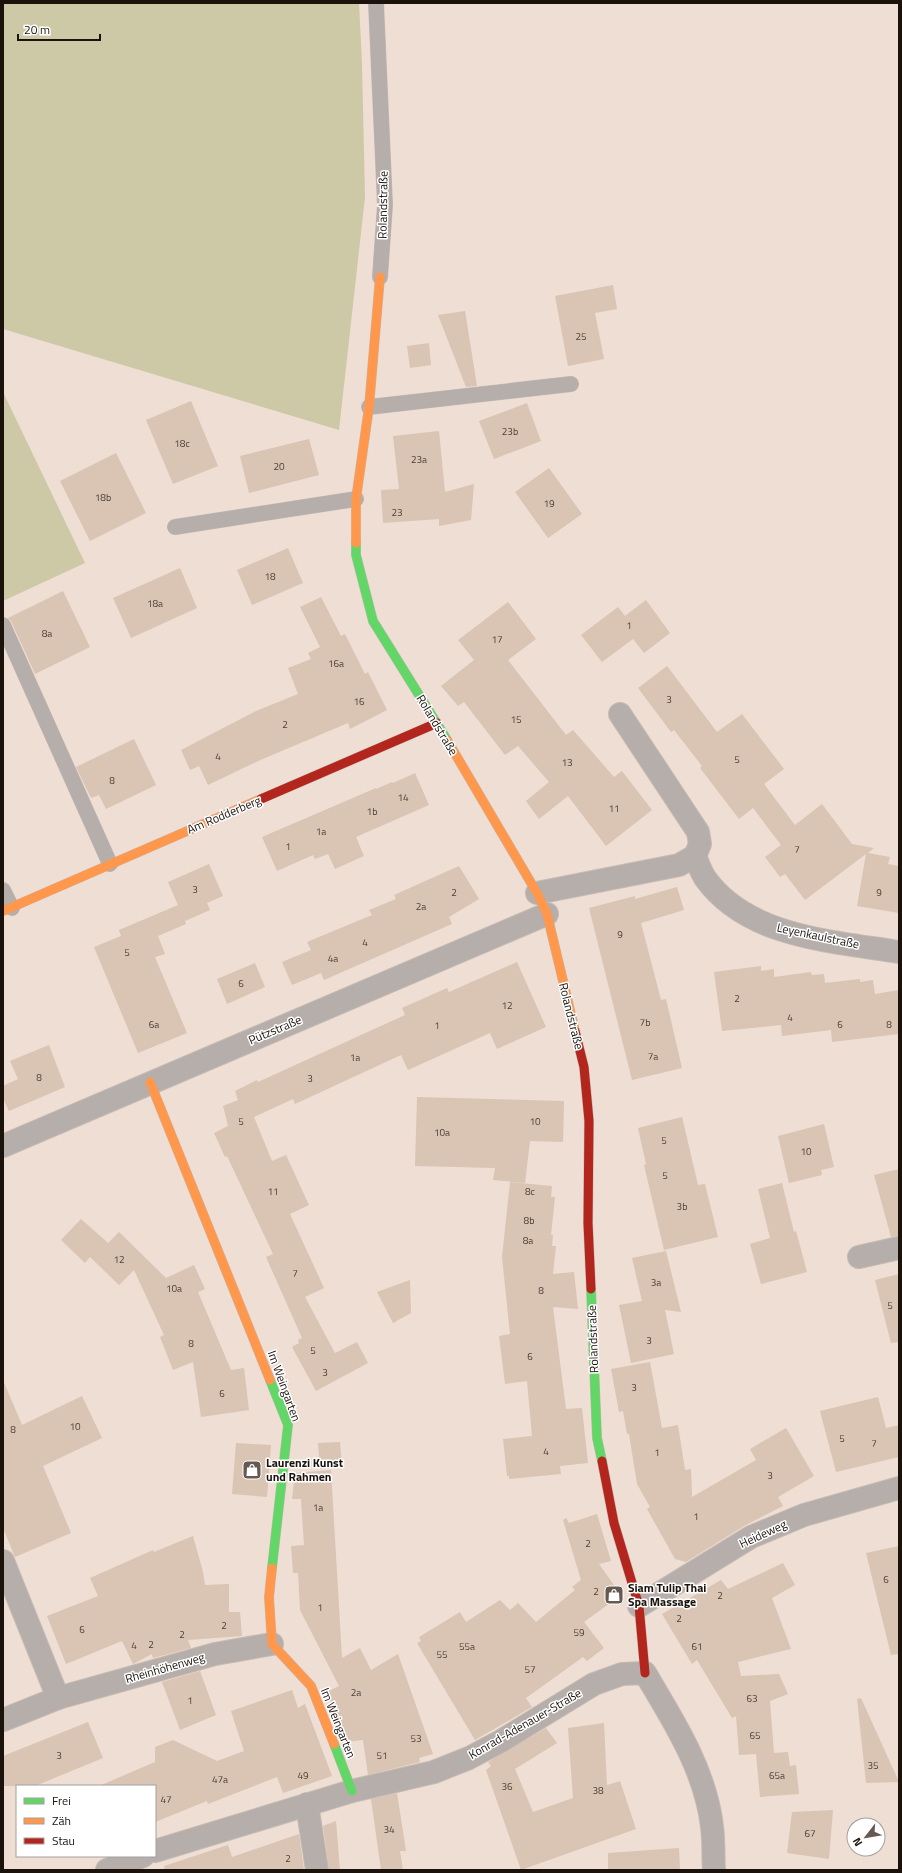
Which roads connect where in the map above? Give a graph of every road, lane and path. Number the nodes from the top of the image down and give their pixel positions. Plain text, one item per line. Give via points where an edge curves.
1 (376, 3) edge
2 (380, 277) joint
3 (571, 384) dead end
4 (369, 407) junction
5 (356, 499) junction
6 (175, 528) dead end
7 (3, 625) edge
8 (620, 714) dead end
9 (437, 724) junction
10 (695, 856) junction
11 (110, 864) junction
12 (3, 890) edge
13 (537, 893) junction
14 (7, 910) edge
15 (547, 914) junction
16 (899, 952) edge
17 (150, 1082) junction
18 (3, 1146) edge
19 (899, 1248) edge
20 (860, 1257) dead end
21 (899, 1488) edge
22 (3, 1561) edge
23 (639, 1606) junction
24 (272, 1644) junction
25 (645, 1673) junction
26 (58, 1698) junction
27 (3, 1720) edge
28 (352, 1790) junction
29 (307, 1804) junction
30 (156, 1851) edge
31 (140, 1857) edge
32 (107, 1870) edge
33 (317, 1870) edge
34 (714, 1870) edge

1 - 2 lane, Rolandstraße via 385,205
2 - 4 street, Rolandstraße
3 - 4 lane
4 - 5 street, Rolandstraße
5 - 6 lane
5 - 9 street, Rolandstraße via 356,555 373,621
7 - 11 lane
8 - 10 street via 698,832 700,844
9 - 11 street, Am Rodderberg
9 - 13 street, Rolandstraße
10 - 13 street via 679,865
10 - 16 street, Leyenkaulstraße via 705,878 722,896 749,917 784,931
11 - 14 street, Am Rodderberg
12 - 14 lane, Am Rodderberg
13 - 15 street, Rolandstraße
15 - 17 street, Pützstraße
15 - 23 street, Rolandstraße via 584,1067 588,1120 588,1223 597,1438 614,1523
17 - 18 street, Pützstraße
17 - 24 street, Im Weingarten via 288,1425 270,1597
19 - 20 street
21 - 23 street, Heideweg via 804,1515 751,1537
22 - 26 street
23 - 25 street, Rolandstraße
24 - 26 street, Rheinhöhenweg via 215,1654
24 - 28 street, Im Weingarten via 311,1686
25 - 28 street, Konrad-Adenauer-Straße via 622,1674 594,1684 469,1758 434,1772
25 - 34 street via 674,1722 700,1776 713,1827
26 - 27 street, Rheinhöhenweg
28 - 29 street, Konrad-Adenauer-Straße
29 - 30 street, Konrad-Adenauer-Straße
29 - 33 street
31 - 32 street

